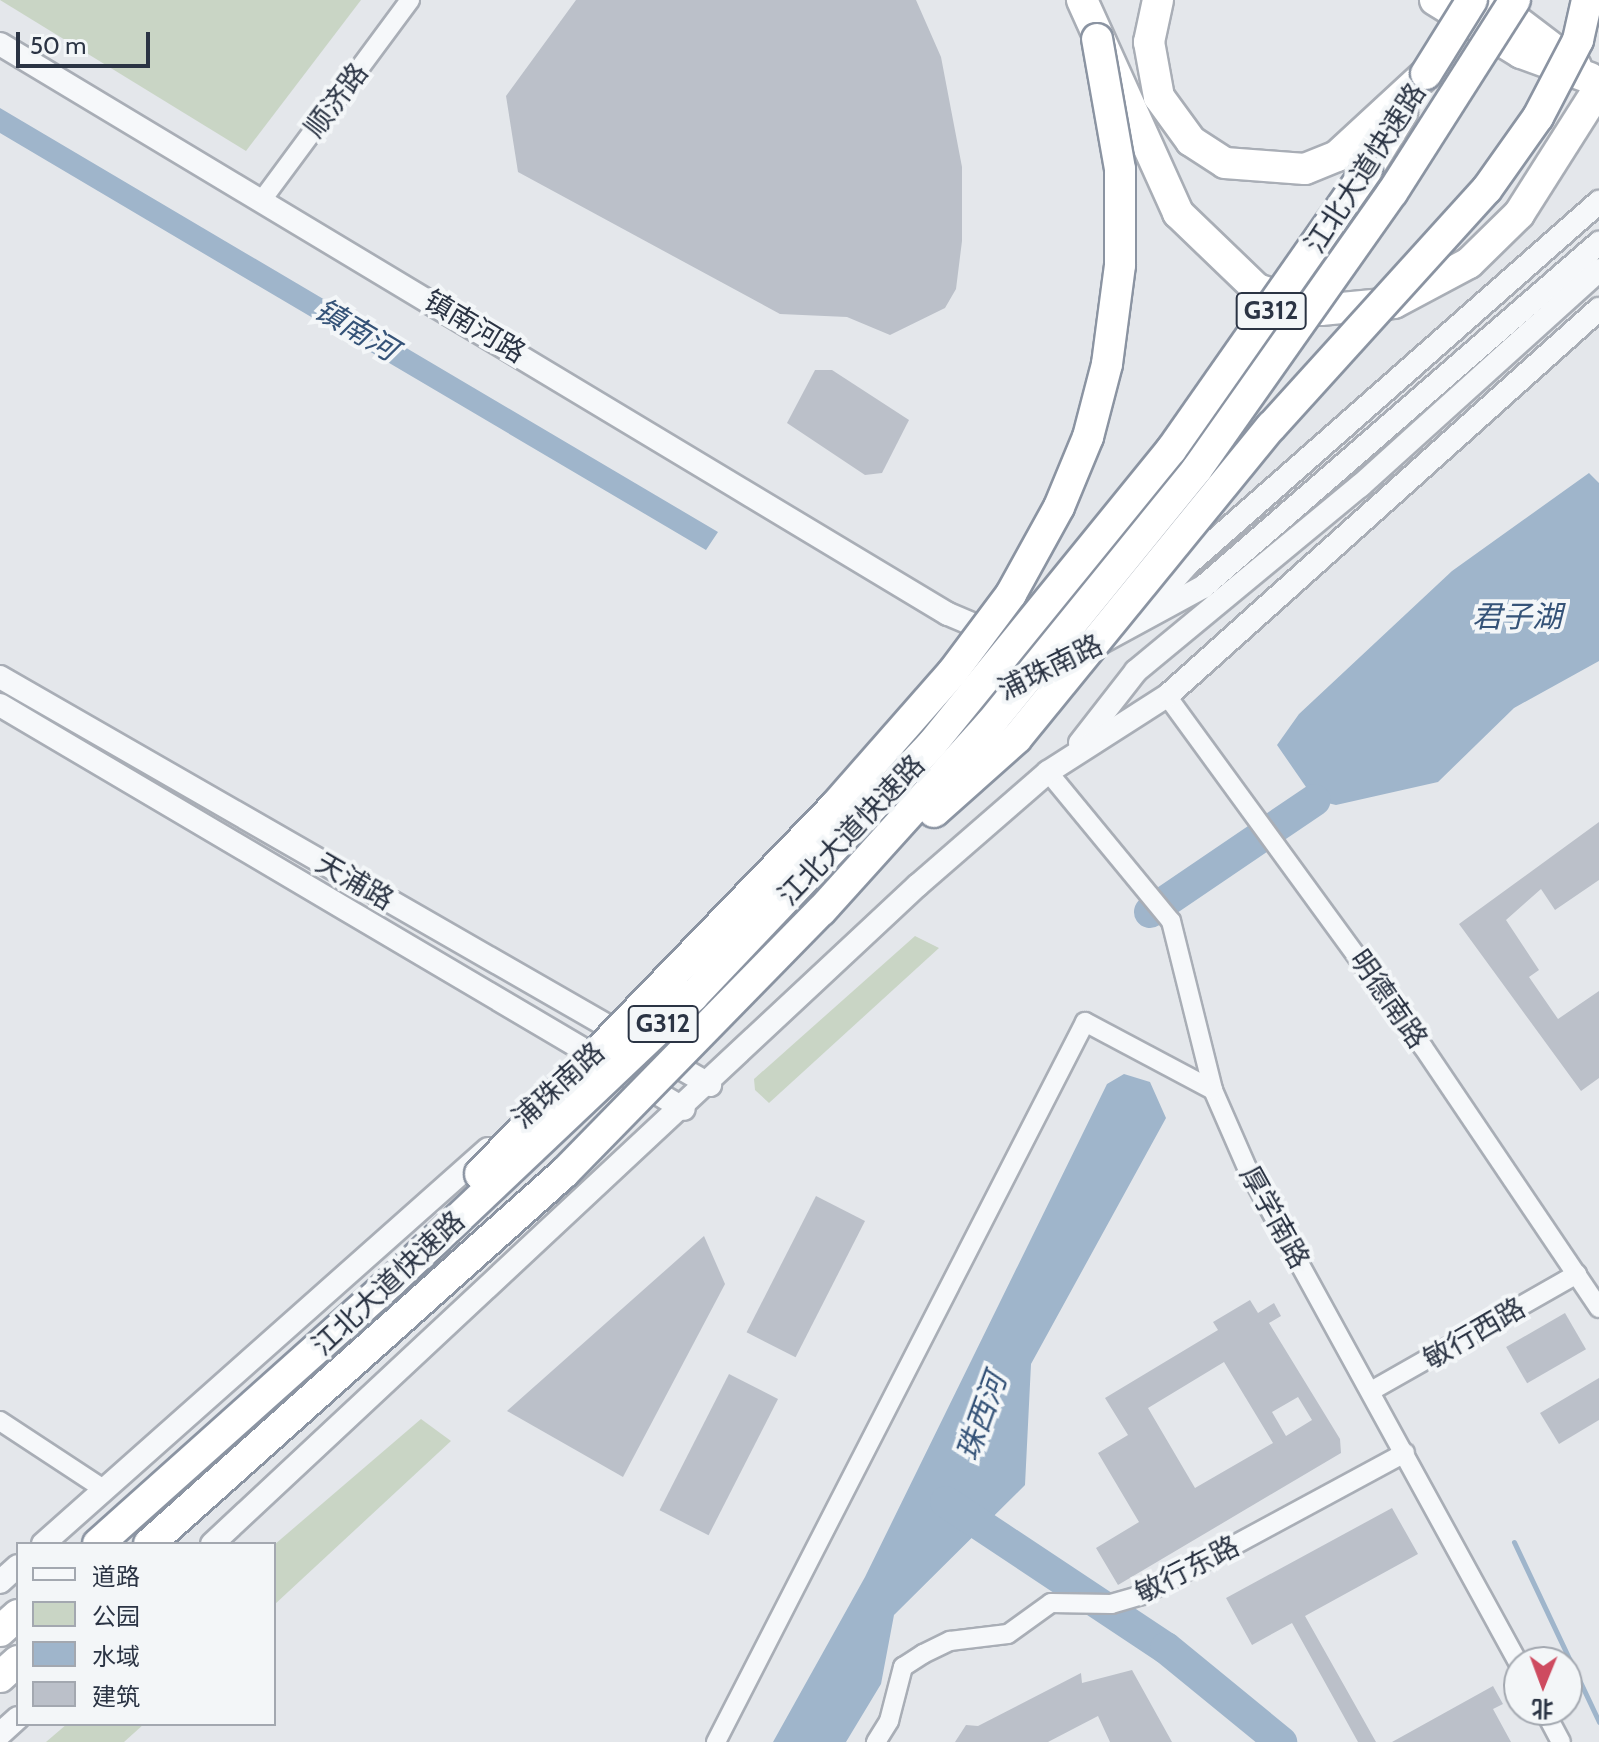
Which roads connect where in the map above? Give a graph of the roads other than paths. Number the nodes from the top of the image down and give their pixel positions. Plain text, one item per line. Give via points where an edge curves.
1 (410, 0) edge
2 (1082, 0) edge
3 (1158, 0) edge
4 (1472, 0) edge
5 (1489, 0) edge
6 (1515, 0) edge
7 (1587, 0) edge
8 (1594, 0) edge
9 (1437, 1) edge
10 (1599, 4) edge
11 (1097, 39) junction
12 (0, 44) edge
13 (1426, 74) junction
14 (1596, 84) edge
15 (262, 200) junction
16 (1599, 202) edge
17 (1599, 243) edge
18 (1599, 270) edge
19 (1599, 309) edge
20 (948, 614) junction
21 (1131, 629) junction
22 (1060, 662) junction
23 (0, 677) edge
24 (994, 691) junction
25 (1167, 696) junction
26 (0, 705) edge
27 (1072, 754) junction
28 (1048, 772) junction
29 (821, 911) junction
30 (617, 1032) junction
31 (591, 1055) junction
32 (710, 1085) junction
33 (1213, 1090) junction
34 (684, 1109) junction
35 (1577, 1274) junction
36 (391, 1282) junction
37 (1599, 1308) edge
38 (1371, 1391) junction
39 (0, 1421) edge
40 (1405, 1453) junction
41 (105, 1490) junction
42 (45, 1542) edge
43 (100, 1542) edge
44 (151, 1542) edge
45 (214, 1542) edge
46 (16, 1568) edge
47 (0, 1582) edge
48 (1509, 1646) edge
49 (16, 1663) edge
50 (0, 1677) edge
51 (16, 1720) edge
52 (0, 1734) edge
53 (717, 1742) edge
54 (876, 1742) edge

1 - 15 street, 顺济路
2 - 11 highway
3 - 13 highway via 1149,42 1159,97 1191,141 1225,163 1305,169 1337,156
4 - 13 highway, 江北大道快速路 / G312, bridge
5 - 14 highway
6 - 29 highway, 江北大道快速路 / G312, bridge via 1392,193 1197,469 1088,610
7 - 29 highway, bridge via 1578,40 1538,117 1487,189 1271,427 1017,738
8 - 10 highway
9 - 14 highway via 1521,53
11 - 14 highway, bridge via 1178,213 1233,273 1257,289 1321,310 1394,303 1469,263 1519,214
11 - 36 highway, bridge via 1120,169 1120,265 1107,364 1088,437 1011,594 835,806 508,1141
12 - 15 street, 镇南河路
13 - 36 highway, 江北大道快速路 / G312, bridge via 1171,450 932,744 693,996
15 - 20 street, 镇南河路
16 - 21 street, 浦珠南路 via 1199,553
17 - 21 street, 浦珠南路 via 1203,587
18 - 27 street, 浦珠南路 via 1360,486 1136,671
19 - 25 street, 浦珠南路
20 - 22 street, 镇南河路
20 - 24 street
21 - 22 street, 浦珠南路
22 - 24 street, 浦珠南路
23 - 30 street, 天浦路
24 - 30 street, 浦珠南路
25 - 27 street, 浦珠南路
25 - 35 street, 明德南路 via 1278,842
26 - 31 street
27 - 28 street, 浦珠南路
28 - 32 street, 浦珠南路
28 - 33 street, 厚学南路 via 1171,921
29 - 44 highway, 江北大道快速路 / G312, bridge via 564,1173
30 - 31 street, 浦珠南路
30 - 32 street, 天浦路
31 - 34 street
31 - 41 street, 浦珠南路
32 - 34 street, 浦珠南路
33 - 38 street, 厚学南路 via 1247,1168
33 - 53 street via 1085,1022
34 - 45 street, 浦珠南路
35 - 37 street, 明德南路
35 - 38 street, 敏行西路
36 - 43 highway, 江北大道快速路 / G312, bridge
38 - 40 street, 厚学南路
39 - 41 street
40 - 48 street, 厚学南路
40 - 54 street, 敏行东路 via 1131,1599 1063,1601 1008,1634 950,1641 903,1667 889,1721
41 - 42 street, 浦珠南路
46 - 47 street
49 - 50 highway
51 - 52 street

